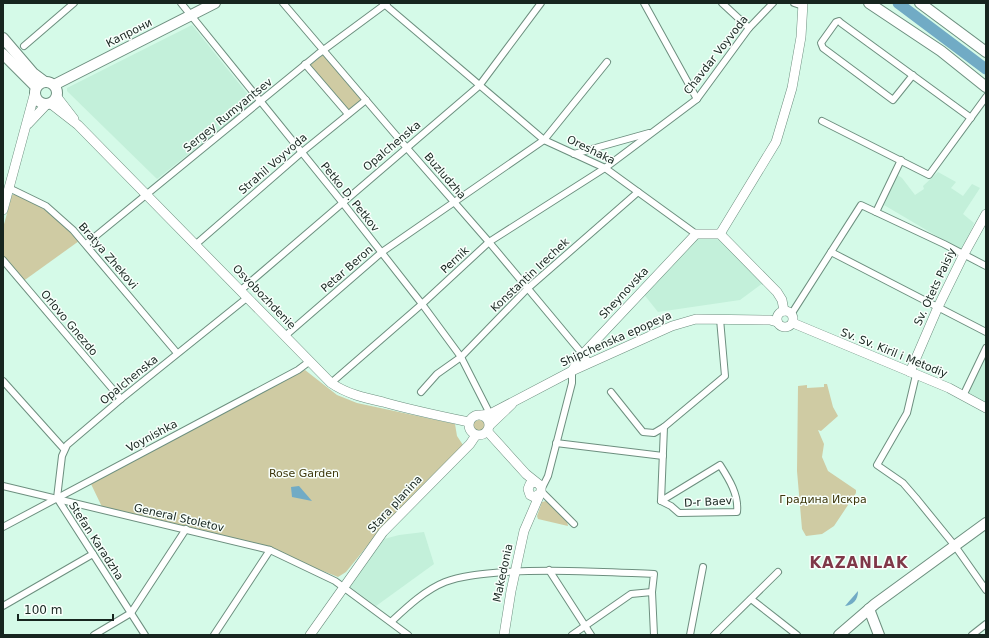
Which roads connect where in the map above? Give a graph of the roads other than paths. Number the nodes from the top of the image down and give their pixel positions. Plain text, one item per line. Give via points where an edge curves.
1 (74, 3) edge
2 (181, 3) edge
3 (215, 3) edge
4 (283, 3) edge
5 (385, 3) edge
6 (541, 3) edge
7 (644, 3) edge
8 (722, 3) edge
9 (773, 3) edge
10 (869, 3) edge
11 (920, 3) edge
12 (800, 4) edge
13 (190, 16) junction
14 (749, 28) junction
15 (3, 38) edge
16 (24, 46) dead end
17 (324, 51) junction
18 (986, 52) edge
19 (3, 54) edge
20 (607, 62) dead end
21 (306, 64) junction
22 (913, 75) junction
23 (50, 84) junction
24 (479, 86) junction
25 (986, 86) edge
26 (36, 90) junction
27 (986, 97) edge
28 (366, 100) junction
29 (697, 100) junction
30 (51, 102) junction
31 (261, 102) junction
32 (348, 114) junction
33 (971, 118) junction
34 (822, 121) dead end
35 (25, 129) junction
36 (653, 132) junction
37 (544, 140) junction
38 (406, 147) junction
39 (302, 152) junction
40 (574, 154) junction
41 (901, 160) junction
42 (605, 168) junction
43 (9, 188) junction
44 (638, 192) junction
45 (146, 194) junction
46 (342, 202) junction
47 (454, 202) junction
48 (3, 210) edge
49 (876, 212) junction
50 (986, 214) edge
51 (696, 234) junction
52 (720, 234) junction
53 (489, 242) junction
54 (86, 244) junction
55 (195, 245) junction
56 (382, 252) junction
57 (831, 252) junction
58 (964, 254) junction
59 (3, 260) edge
60 (986, 266) edge
61 (527, 289) junction
62 (240, 290) junction
63 (248, 297) junction
64 (422, 304) junction
65 (938, 307) junction
66 (788, 312) junction
67 (720, 319) junction
68 (777, 322) junction
69 (792, 323) junction
70 (986, 332) edge
71 (285, 336) junction
72 (986, 348) edge
73 (177, 353) junction
74 (583, 354) junction
75 (461, 357) junction
76 (310, 361) junction
77 (590, 363) junction
78 (572, 371) junction
79 (913, 374) junction
80 (3, 381) edge
81 (332, 383) junction
82 (421, 392) dead end
83 (611, 392) dead end
84 (963, 396) junction
85 (121, 399) junction
86 (518, 399) junction
87 (986, 408) edge
88 (486, 414) junction
89 (469, 422) junction
90 (664, 427) junction
91 (489, 428) junction
92 (476, 435) junction
93 (556, 443) junction
94 (64, 449) junction
95 (663, 456) junction
96 (3, 486) edge
97 (536, 488) junction
98 (57, 498) junction
99 (661, 501) junction
100 (530, 516) junction
101 (986, 523) edge
102 (574, 524) dead end
103 (3, 527) edge
104 (186, 529) junction
105 (955, 546) junction
106 (270, 550) junction
107 (93, 554) junction
108 (703, 567) dead end
109 (549, 570) junction
110 (515, 571) junction
111 (778, 572) dead end
112 (344, 587) junction
113 (986, 590) edge
114 (652, 592) junction
115 (751, 599) junction
116 (3, 606) edge
117 (869, 608) junction
118 (131, 614) junction
119 (392, 621) junction
120 (986, 624) edge
121 (585, 626) junction
122 (94, 635) edge
123 (145, 635) edge
124 (214, 635) edge
125 (310, 635) edge
126 (408, 635) edge
127 (504, 635) edge
128 (572, 635) edge
129 (591, 635) edge
130 (654, 635) edge
131 (690, 635) edge
132 (714, 635) edge
133 (797, 635) edge
134 (840, 635) edge
135 (879, 635) edge
136 (972, 635) edge

1 - 16 street
2 - 13 street, Petko D. Petkov
3 - 13 main road, Капрони
4 - 17 street, Buzludzha
5 - 17 street, Sergey Rumyantsev
5 - 24 street, Oreshaka
6 - 24 street, Opalchenska
7 - 29 street
8 - 14 street
9 - 14 street, Chavdar Voyvoda
10 - 25 main road via 941,51
11 - 18 main road
12 - 52 main road via 801,37 792,88 776,142
13 - 23 main road, Капрони
13 - 31 street, Petko D. Petkov
14 - 29 street, Chavdar Voyvoda
15 - 23 main road via 33,73
17 - 21 street, Sergey Rumyantsev
17 - 28 street, Buzludzha
19 - 26 main road
20 - 37 street, Petar Beron
21 - 31 street, Sergey Rumyantsev
21 - 32 street
22 - 22 street via 839,21 821,43 823,48 893,100
22 - 33 street
23 - 26 main road, Капрони
23 - 30 main road via 58,91
24 - 37 street, Oreshaka
24 - 38 street, Opalchenska
26 - 30 main road via 37,100
26 - 35 main road
27 - 33 street
28 - 32 street, Strahil Voyvoda
28 - 38 street, Buzludzha
29 - 36 street, Chavdar Voyvoda
30 - 35 main road via 33,117
30 - 45 main road, Osvobozhdenie via 78,125
31 - 39 street, Petko D. Petkov
31 - 45 street, Sergey Rumyantsev
32 - 39 street, Strahil Voyvoda
33 - 41 street via 931,174
34 - 41 street
35 - 43 main road
36 - 40 street, Chavdar Voyvoda
36 - 42 street, Chavdar Voyvoda
37 - 40 street, Oreshaka
37 - 47 street, Petar Beron
38 - 46 street, Opalchenska
38 - 47 street, Buzludzha
39 - 46 street, Petko D. Petkov
39 - 55 street, Strahil Voyvoda
40 - 42 street, Oreshaka
41 - 49 street
42 - 44 street, Oreshaka
42 - 53 street, Pernik
43 - 48 main road
43 - 54 street, Bratya Zhekovi via 46,206
44 - 51 street, Oreshaka
44 - 61 street, Konstantin Irechek
45 - 54 street, Sergey Rumyantsev
45 - 55 main road, Osvobozhdenie
46 - 56 street, Petko D. Petkov
46 - 62 street, Opalchenska
47 - 53 street, Buzludzha
47 - 56 street, Petar Beron
49 - 57 street via 861,205
49 - 58 street
50 - 58 main road, Sv. Otets Paisiy
51 - 52 main road
51 - 74 main road, Sheynovska
52 - 66 main road via 777,292
53 - 61 street, Buzludzha
53 - 64 street, Pernik
54 - 73 street, Bratya Zhekovi
55 - 62 main road, Osvobozhdenie
56 - 64 street, Petko D. Petkov
56 - 71 street, Petar Beron
57 - 65 street
57 - 66 street
58 - 60 street
58 - 65 main road, Sv. Otets Paisiy
59 - 85 street, Orlovo Gnezdo
61 - 74 street, Buzludzha
61 - 75 street, Konstantin Irechek
62 - 63 main road, Osvobozhdenie
63 - 71 main road, Osvobozhdenie
63 - 73 street, Opalchenska
64 - 75 street, Petko D. Petkov
64 - 81 street, Pernik
65 - 70 street
65 - 79 main road, Sv. Otets Paisiy
66 - 68 main road via 779,314
66 - 69 main road via 794,318
67 - 68 main road, Shipchenska epopeya
67 - 77 main road, Shipchenska epopeya via 696,319 672,326
67 - 90 street via 725,376
68 - 69 main road via 783,327 788,327
69 - 79 main road, Sv. Sv. Kiril i Metodiy
71 - 76 main road, Osvobozhdenie
72 - 84 street
73 - 85 street, Opalchenska
74 - 77 street, Buzludzha
74 - 78 main road, Sheynovska
75 - 82 street, Konstantin Irechek via 437,374
75 - 88 street, Petko D. Petkov
76 - 81 main road, Osvobozhdenie
76 - 98 street, Voynishka via 298,370
77 - 78 main road, Shipchenska epopeya
78 - 86 main road, Shipchenska epopeya
78 - 93 street, Makedonia via 572,383
79 - 84 main road, Sv. Sv. Kiril i Metodiy
79 - 105 street, Sv. Otets Paisiy via 907,413 877,465 903,483
80 - 94 street
81 - 89 main road, Osvobozhdenie via 344,391 360,396
83 - 90 street via 643,432 654,433
84 - 87 main road, Sv. Sv. Kiril i Metodiy
85 - 94 street, Opalchenska
86 - 88 main road, Shipchenska epopeya
86 - 91 main road, Shipchenska epopeya
88 - 89 main road via 473,417
88 - 91 main road
89 - 92 main road via 469,429
90 - 95 street
91 - 92 main road via 482,436
91 - 97 main road
92 - 112 main road, Stara planina via 383,532
93 - 95 street
93 - 97 street, Makedonia via 549,471
94 - 98 street
95 - 99 street
96 - 98 street, General Stoletov
97 - 100 main road, Makedonia
97 - 100 main road, Makedonia
97 - 102 street
98 - 103 street, Voynishka
98 - 104 street, General Stoletov
98 - 107 street, Stefan Karadzha
99 - 99 street, D-r Baev via 720,465 738,505 737,512 691,514 678,513
100 - 110 main road, Makedonia
101 - 105 main road
104 - 106 street, General Stoletov
104 - 118 street
105 - 113 street
105 - 117 main road
106 - 112 street, General Stoletov
106 - 124 street
107 - 116 street
107 - 118 street, Stefan Karadzha
108 - 131 street
109 - 110 street
109 - 114 street via 654,574
109 - 121 street
110 - 119 street via 446,581 423,595
110 - 127 main road, Makedonia
111 - 115 street
112 - 119 street, General Stoletov
112 - 125 main road, Stara planina
114 - 121 street via 632,594
114 - 130 street
115 - 132 street
115 - 133 street
117 - 134 main road
117 - 135 main road
118 - 122 street
118 - 123 street, Stefan Karadzha
119 - 126 street, General Stoletov
120 - 136 street
121 - 128 street
121 - 129 street

